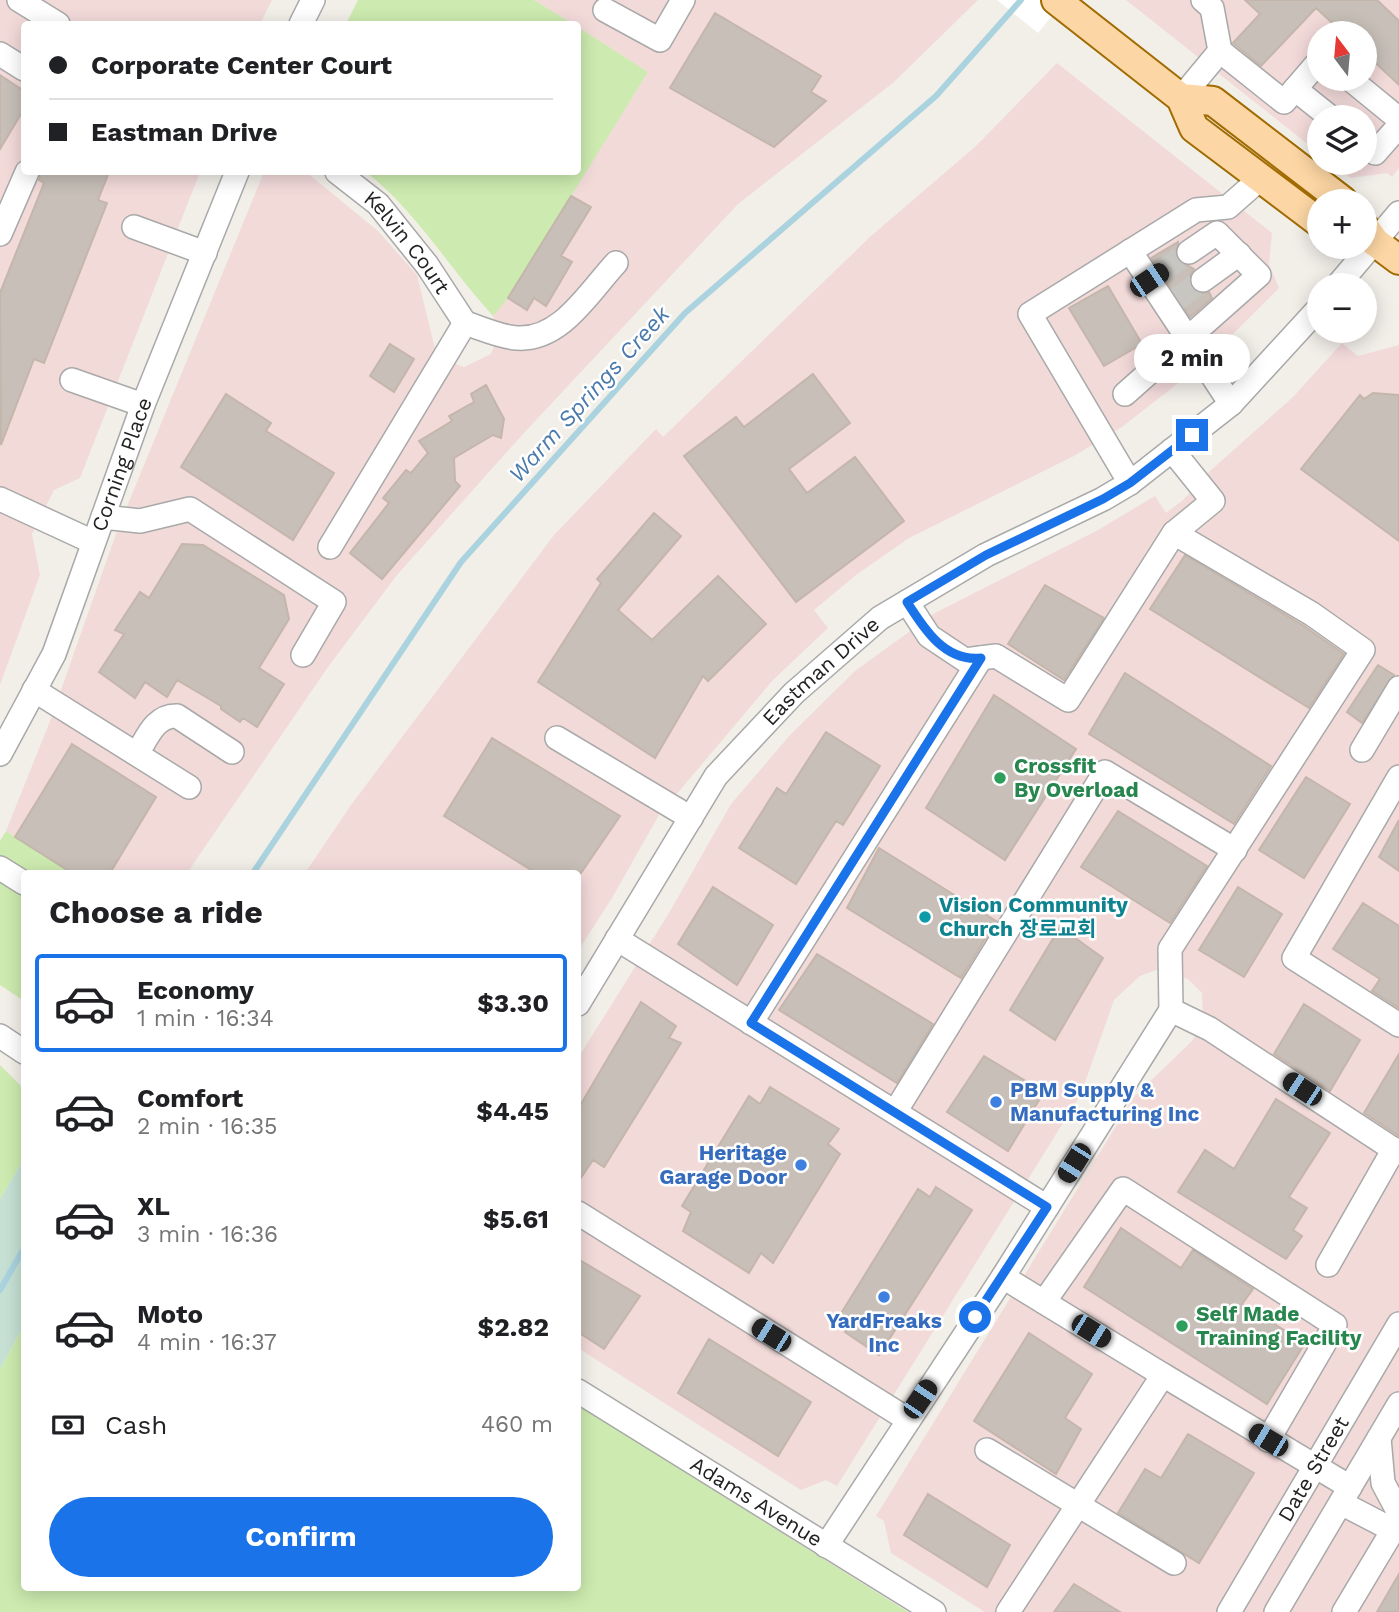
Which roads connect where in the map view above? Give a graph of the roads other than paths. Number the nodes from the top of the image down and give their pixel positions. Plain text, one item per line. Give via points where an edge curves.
1 (19, 0) edge
2 (313, 0) edge
3 (682, 0) edge
4 (1059, 2) edge
5 (1211, 3) edge
6 (605, 10) dead end
7 (53, 21) edge
8 (302, 21) edge
9 (1220, 51) junction
10 (0, 54) edge
11 (21, 67) edge
12 (1307, 75) edge
13 (1295, 89) junction
14 (1365, 91) edge
15 (1181, 98) junction
16 (1315, 105) edge
17 (1399, 119) edge
18 (1399, 126) edge
19 (1377, 151) edge
20 (25, 175) edge
21 (236, 175) edge
22 (341, 175) edge
23 (1261, 178) junction
24 (1327, 189) edge
25 (1307, 213) edge
26 (1399, 213) edge
27 (134, 227) dead end
28 (1377, 230) edge
29 (0, 234) edge
30 (1377, 244) edge
31 (1130, 251) junction
32 (1189, 252) tunnel mouth
33 (205, 253) junction
34 (1238, 254) junction
35 (1399, 260) edge
36 (616, 262) dead end
37 (1203, 280) tunnel mouth
38 (1307, 321) edge
39 (465, 323) junction
40 (1188, 340) junction
41 (72, 380) dead end
42 (1125, 394) dead end
43 (1231, 404) junction
44 (143, 405) junction
45 (1172, 450) junction
46 (1130, 483) junction
47 (0, 499) edge
48 (103, 517) junction
49 (1174, 533) junction
50 (93, 542) junction
51 (330, 547) dead end
52 (907, 602) junction
53 (303, 655) dead end
54 (981, 658) junction
55 (1399, 688) edge
56 (34, 690) junction
57 (557, 738) dead end
58 (1362, 750) dead end
59 (232, 751) dead end
60 (0, 754) edge
61 (137, 754) junction
62 (1399, 777) edge
63 (189, 787) dead end
64 (691, 818) junction
65 (1235, 850) junction
66 (0, 868) edge
67 (21, 881) edge
68 (617, 939) junction
69 (581, 999) edge
70 (1171, 1010) junction
71 (751, 1023) junction
72 (1399, 1025) edge
73 (0, 1036) edge
74 (21, 1050) edge
75 (895, 1112) junction
76 (1397, 1151) edge
77 (1047, 1207) junction
78 (581, 1215) edge
79 (1328, 1265) dead end
80 (1003, 1277) junction
81 (1044, 1302) junction
82 (1399, 1324) edge
83 (1163, 1375) junction
84 (581, 1393) edge
85 (1399, 1404) edge
86 (906, 1419) junction
87 (1379, 1438) junction
88 (1268, 1440) junction
89 (987, 1450) dead end
90 (1314, 1468) junction
91 (1345, 1495) junction
92 (1078, 1507) junction
93 (1397, 1521) edge
94 (827, 1546) junction
95 (1174, 1563) dead end
96 (934, 1612) edge
97 (1008, 1612) edge
98 (1229, 1612) edge
99 (1276, 1612) edge
100 (1344, 1612) edge

1 - 7 street
2 - 8 street
3 - 6 street via 660,40
4 - 15 main road
5 - 9 street
9 - 13 street via 1284,102
9 - 15 street
10 - 11 street
12 - 13 street
13 - 16 street
14 - 17 street
15 - 23 main road via 1194,128
15 - 24 main road via 1213,101
18 - 19 street
20 - 29 street
21 - 33 street, Corning Place
22 - 39 street, Kelvin Court via 378,204 427,265
23 - 25 main road
23 - 31 street via 1228,207 1196,210
26 - 28 street
27 - 33 street
30 - 35 main road
31 - 40 street via 1155,276
31 - 46 street via 1030,314
32 - 34 street via 1217,233
33 - 44 street, Corning Place
34 - 37 street
34 - 40 street via 1259,275
36 - 39 street via 555,329 537,338 514,338
38 - 43 street, Eastman Drive
39 - 51 street
40 - 42 street
40 - 43 street
41 - 44 street
43 - 45 street, Eastman Drive
44 - 48 street, Corning Place
45 - 46 street, Eastman Drive
45 - 49 street via 1213,501
46 - 52 street, Eastman Drive via 986,555
47 - 50 street
48 - 50 street, Corning Place
48 - 53 street via 140,521 190,509 334,602
49 - 54 street via 1068,700 996,656
49 - 65 street via 1312,614 1363,650
50 - 56 street, Corning Place via 54,654
52 - 54 street via 929,636 965,660
52 - 64 street, Eastman Drive via 880,618 794,693 716,776
54 - 71 street
55 - 58 street
56 - 60 street, Corning Place
56 - 61 street
57 - 64 street
59 - 61 street via 177,716 168,716 158,721
61 - 63 street
62 - 72 street via 1294,958
64 - 68 street, Eastman Drive
65 - 70 street via 1170,949
65 - 75 street via 1105,772
66 - 67 street
68 - 69 street, Eastman Drive
68 - 71 street
70 - 76 street via 1210,1029
70 - 77 street
71 - 75 street
73 - 74 street
75 - 77 street
76 - 79 street
77 - 80 street
78 - 86 street
80 - 81 street
80 - 86 street
81 - 83 street
81 - 88 street via 1123,1189 1335,1325
82 - 90 street, Date Street
83 - 88 street
83 - 92 street
84 - 94 street, Adams Avenue
85 - 87 street, Date Street
86 - 94 street
87 - 91 street, Date Street
87 - 93 street via 1383,1483
88 - 90 street
89 - 92 street
90 - 91 street
90 - 98 street, Date Street
91 - 93 street
91 - 99 street, Date Street
92 - 95 street
92 - 97 street
93 - 100 street
94 - 96 street, Adams Avenue

